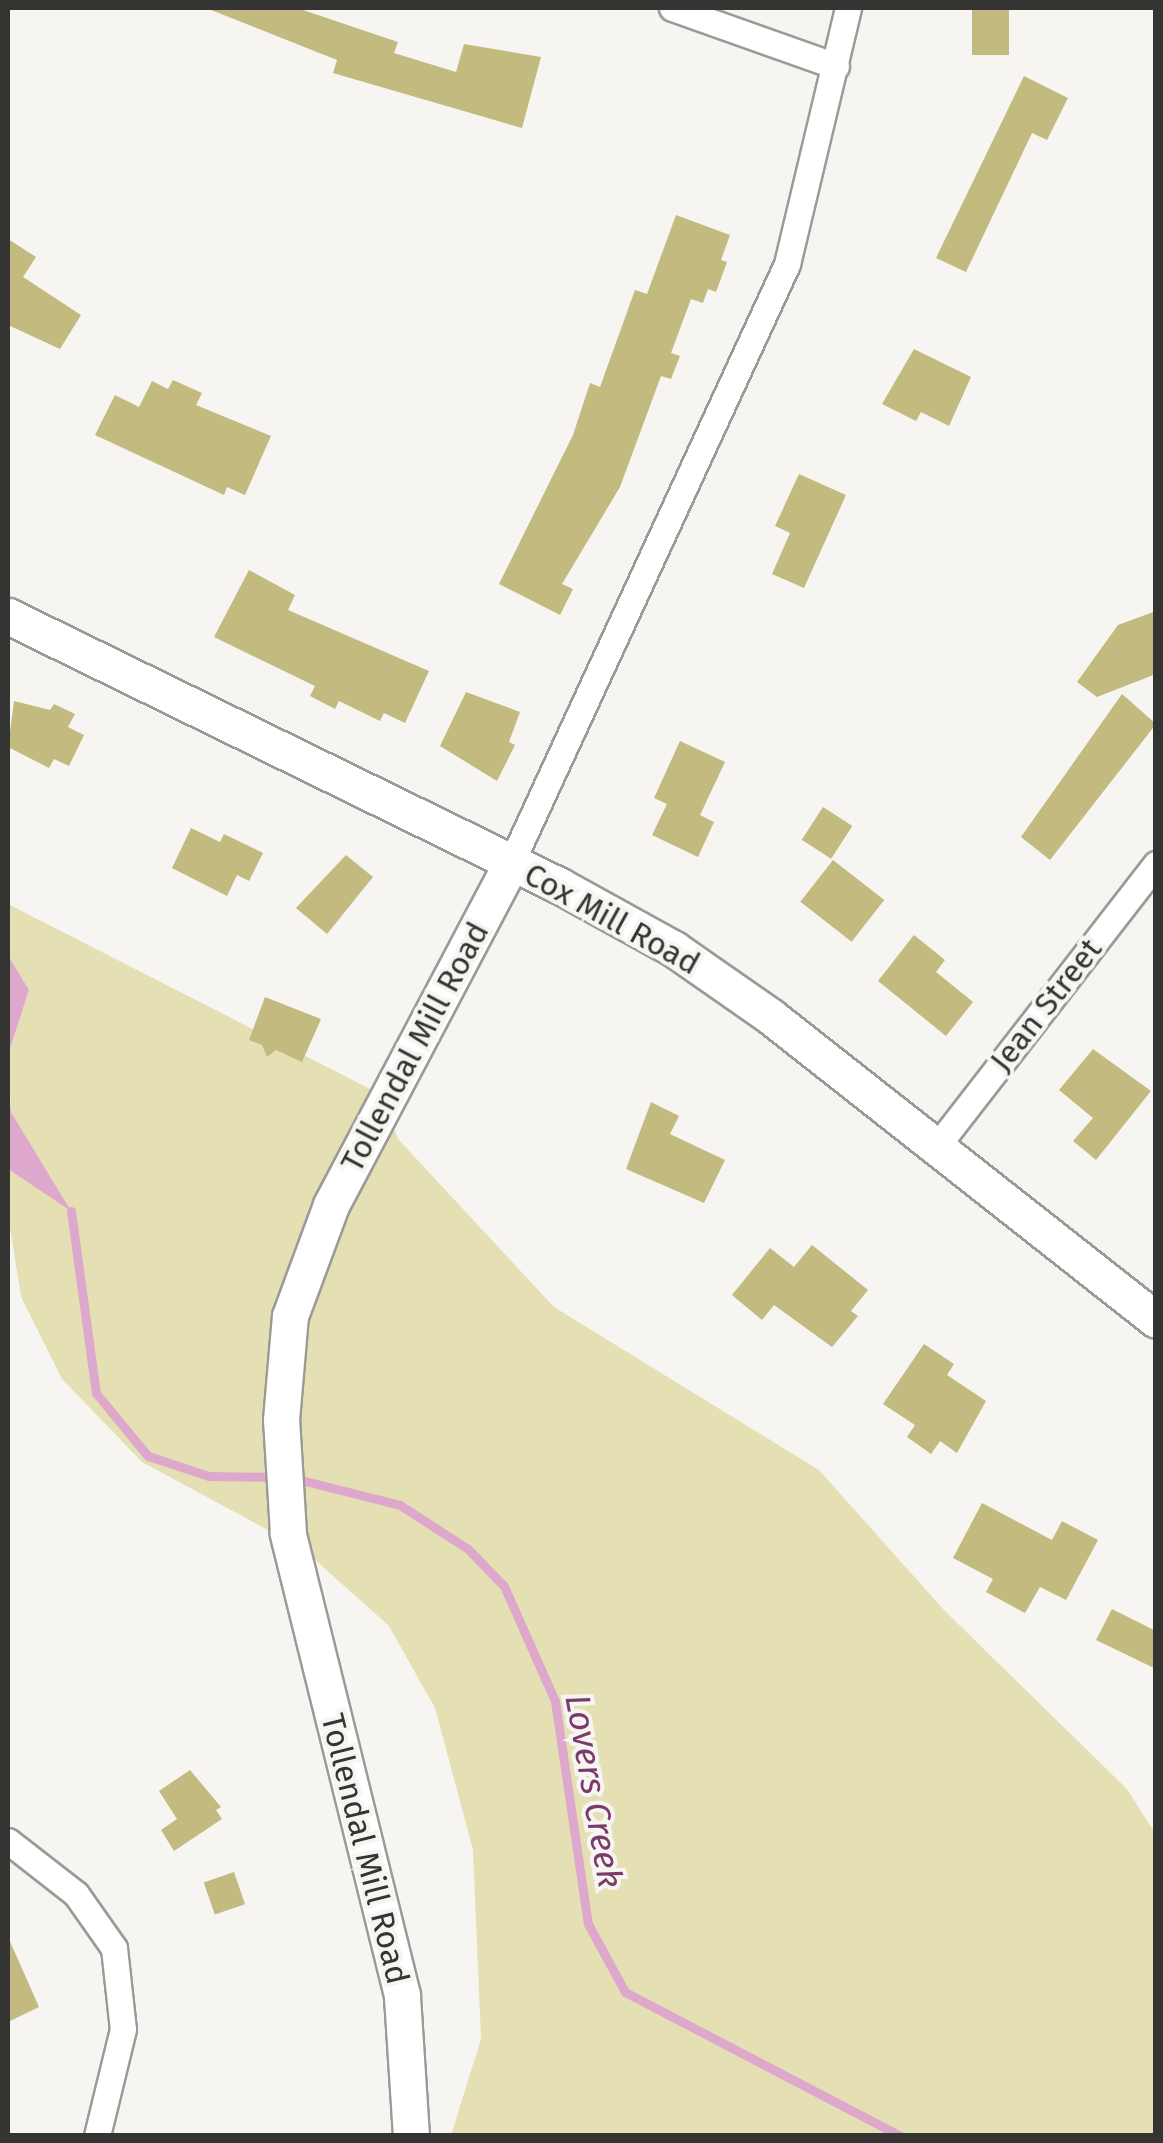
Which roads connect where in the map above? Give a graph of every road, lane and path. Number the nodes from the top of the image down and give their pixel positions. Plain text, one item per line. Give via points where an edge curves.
1 (672, 8) edge
2 (848, 8) edge
3 (836, 66) junction
4 (8, 616) edge
5 (511, 863) junction
6 (1156, 864) edge
7 (938, 1146) junction
8 (1156, 1320) edge
9 (8, 1841) edge
10 (97, 2136) edge
11 (410, 2136) edge

1 - 3 street
2 - 3 street, Tollendal Mill Road
3 - 5 street, Tollendal Mill Road via 787,264
4 - 5 street, Cox Mill Road
5 - 7 street, Cox Mill Road via 674,949
5 - 11 street, Tollendal Mill Road via 331,1205 290,1316 281,1420 288,1533 402,1995
6 - 7 street, Jean Street
7 - 8 street, Cox Mill Road
9 - 10 street via 76,1894 114,1948 125,2000 123,2029

